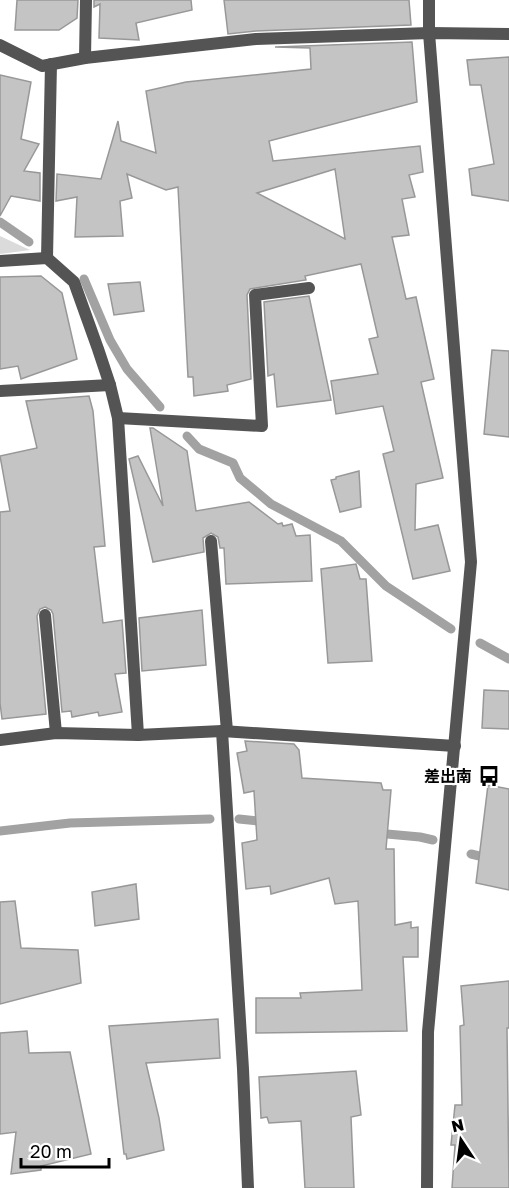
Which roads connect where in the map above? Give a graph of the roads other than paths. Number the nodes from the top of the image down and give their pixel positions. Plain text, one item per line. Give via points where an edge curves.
1 (86, 0) edge
2 (429, 0) edge
3 (429, 33) junction
4 (509, 34) edge
5 (0, 45) edge
6 (85, 58) junction
7 (51, 64) junction
8 (47, 258) junction
9 (0, 261) edge
10 (309, 288) dead end
11 (110, 385) junction
12 (0, 391) edge
13 (118, 418) junction
14 (211, 541) dead end
15 (45, 615) dead end
16 (225, 731) junction
17 (56, 733) junction
18 (138, 735) junction
19 (0, 740) edge
20 (455, 746) junction
21 (248, 1188) edge
22 (427, 1188) edge

1 - 6 street
2 - 3 street
3 - 4 street
3 - 6 street via 256,39
3 - 20 street via 471,562
5 - 7 street via 42,66
6 - 7 street
7 - 8 street
8 - 9 street
8 - 11 street via 74,282
10 - 13 street via 255,295 262,426
11 - 12 street
11 - 13 street
13 - 18 street
14 - 16 street
15 - 17 street
16 - 18 street
16 - 20 street
16 - 21 street
17 - 18 street
17 - 19 street
20 - 22 street via 428,1032

